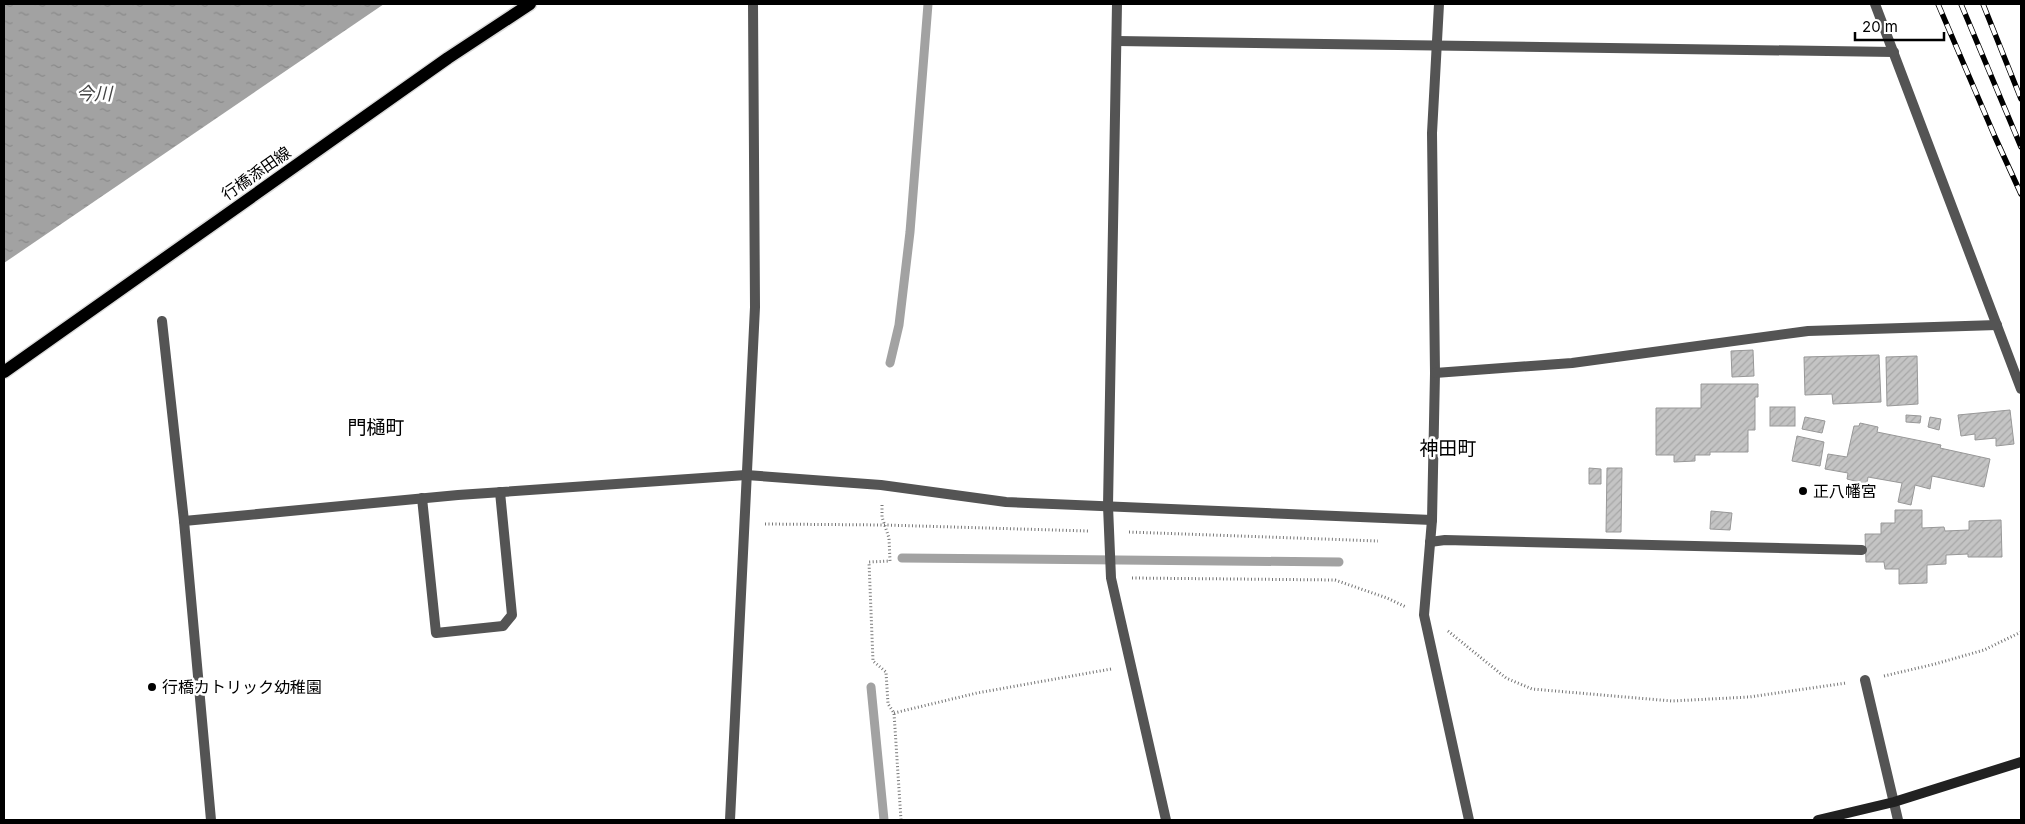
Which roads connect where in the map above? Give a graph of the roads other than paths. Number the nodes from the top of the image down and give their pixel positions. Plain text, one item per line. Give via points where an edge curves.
1 (530, 4) edge
2 (753, 4) edge
3 (1117, 4) edge
4 (1439, 4) edge
5 (1875, 4) edge
6 (1117, 41) junction
7 (1437, 46) junction
8 (1894, 52) junction
9 (162, 321) dead end
10 (1997, 326) junction
11 (4, 372) edge
12 (1435, 373) junction
13 (2021, 389) edge
14 (746, 475) junction
15 (500, 492) junction
16 (422, 498) junction
17 (1108, 506) junction
18 (184, 520) junction
19 (1432, 520) junction
20 (1430, 542) junction
21 (1862, 550) dead end
22 (1865, 680) road end
23 (2021, 762) edge
24 (1894, 802) junction
25 (212, 820) edge
26 (730, 820) edge
27 (1166, 820) edge
28 (1469, 820) edge
29 (1818, 820) edge
30 (1898, 820) edge

1 - 11 main road, 行橋添田線 via 448,58
2 - 14 street via 756,307
3 - 6 street
4 - 7 street
5 - 8 street
6 - 7 street
6 - 17 street
7 - 8 street
7 - 12 street via 1432,133
8 - 10 street
9 - 18 street
10 - 12 street via 1808,331 1572,363
10 - 13 street
12 - 19 street
14 - 15 street
14 - 17 street via 881,485 1006,502
14 - 26 street
15 - 16 street
15 - 16 street via 512,614 503,626 436,633
16 - 18 street
17 - 19 street
17 - 27 street via 1111,578
18 - 25 street
19 - 20 street
20 - 21 street
20 - 28 street via 1424,615
22 - 24 street
23 - 24 street
24 - 29 street
24 - 30 street

